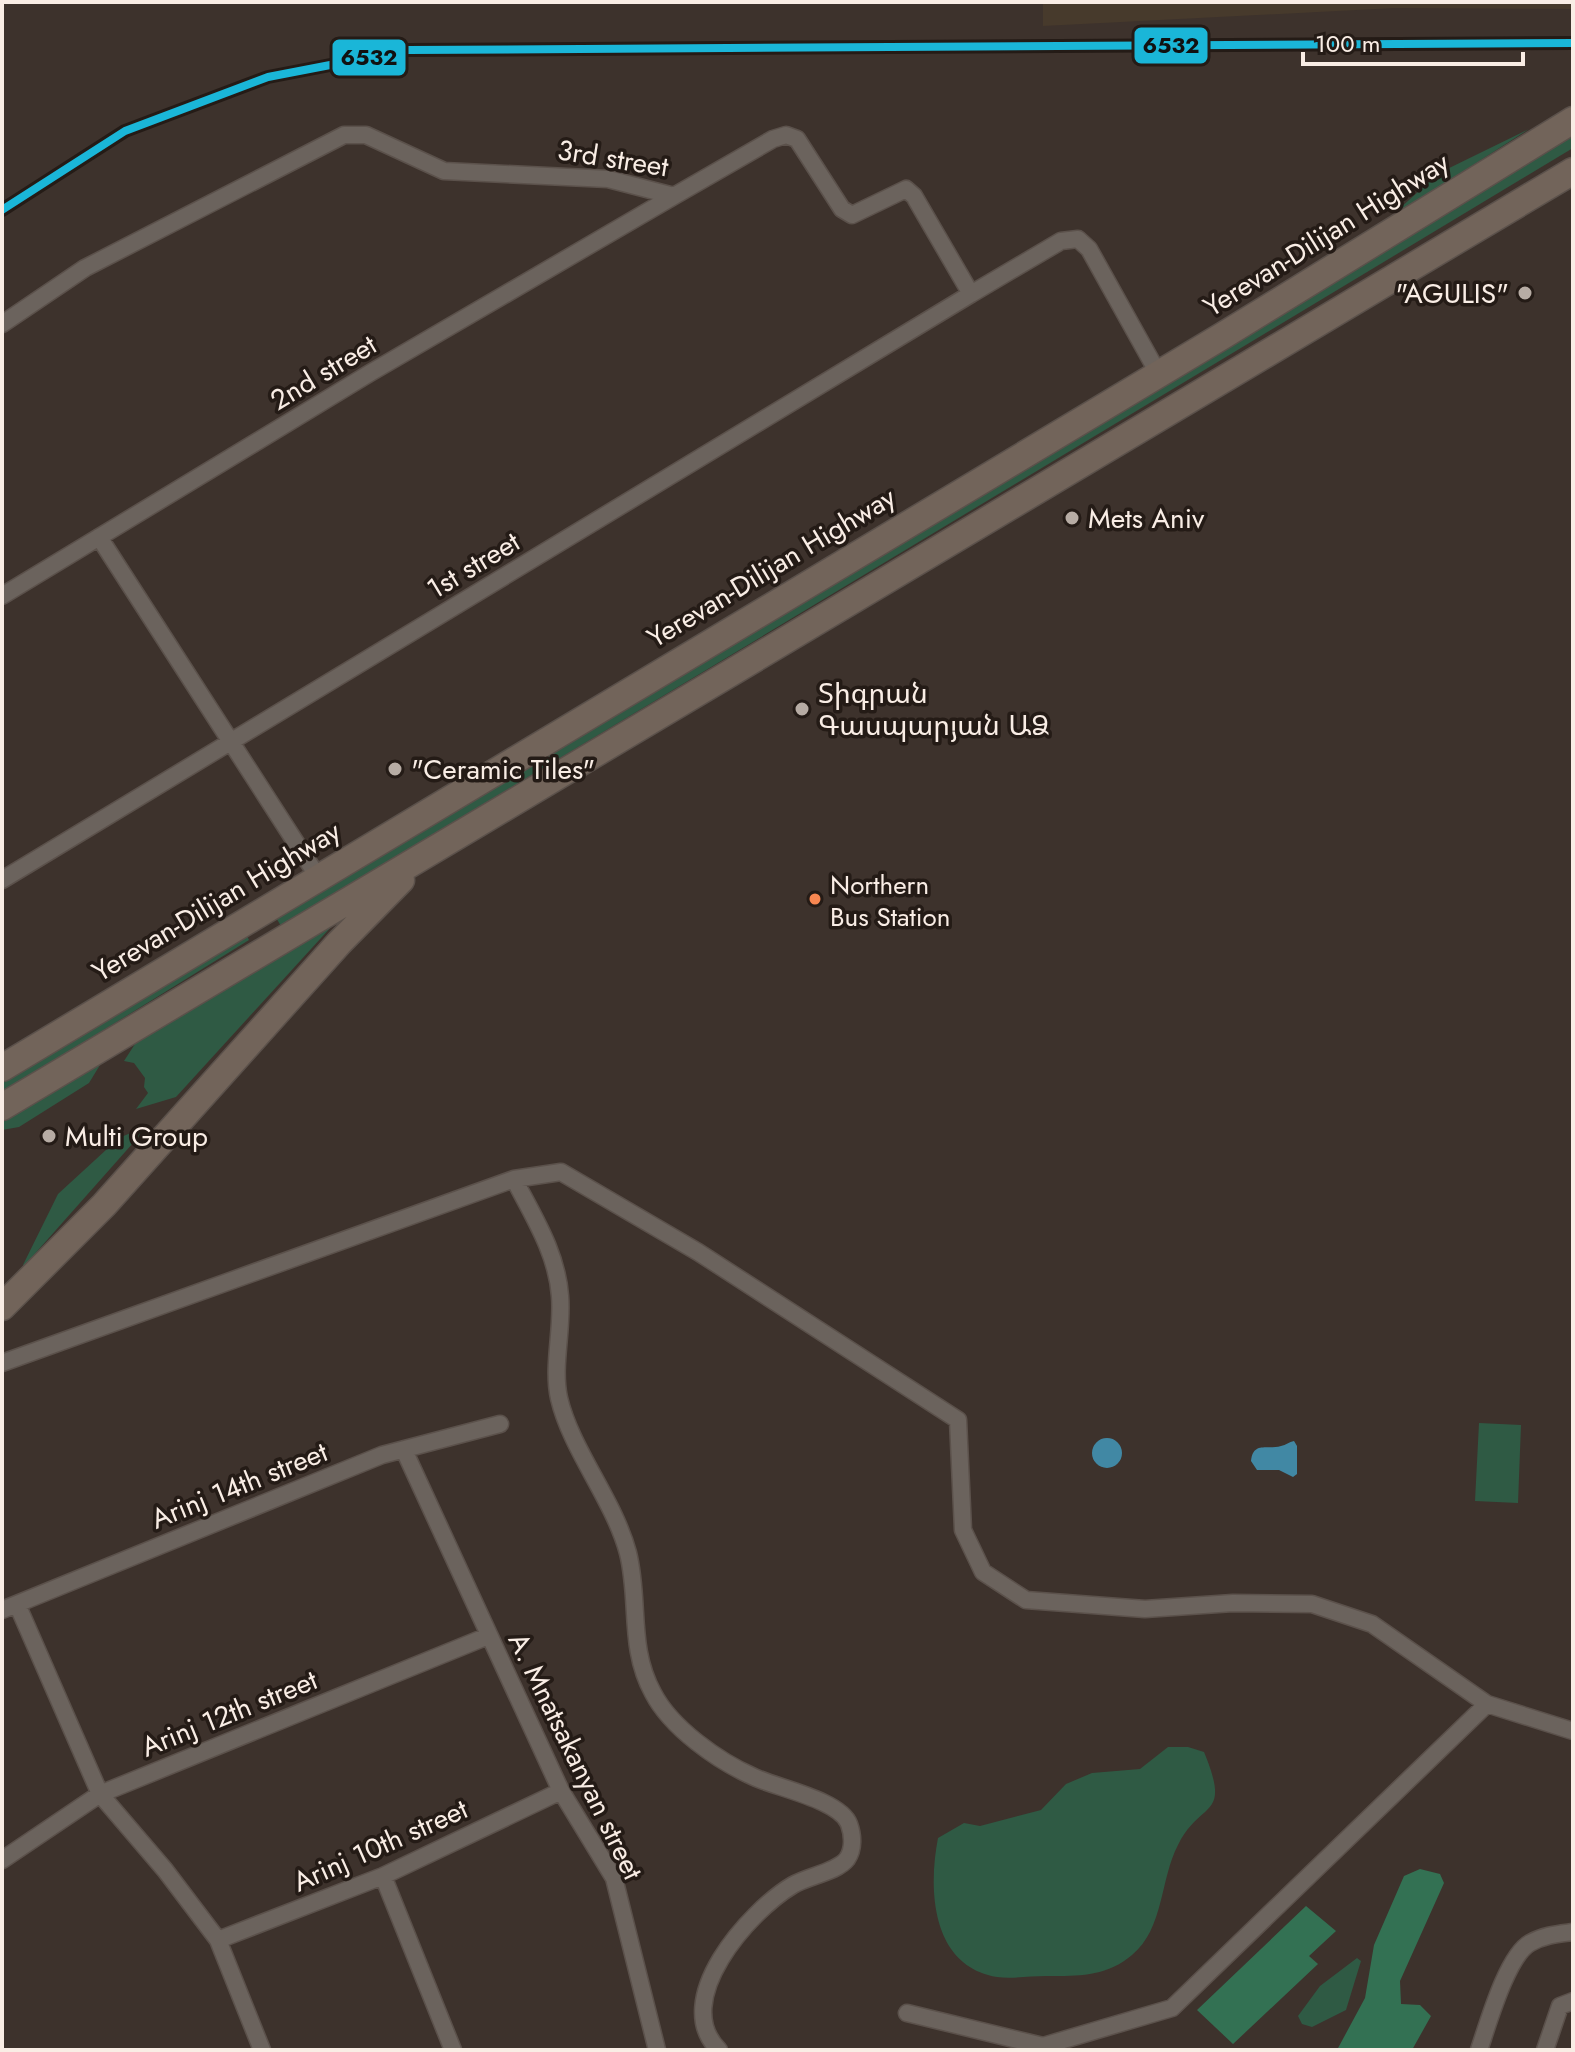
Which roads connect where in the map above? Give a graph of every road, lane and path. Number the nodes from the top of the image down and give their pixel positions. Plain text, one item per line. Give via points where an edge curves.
1 (1573, 120) edge
2 (1573, 171) edge
3 (674, 196) junction
4 (971, 294) junction
5 (2, 324) edge
6 (1158, 373) junction
7 (99, 537) junction
8 (2, 596) edge
9 (229, 744) junction
10 (428, 853) junction
11 (318, 877) junction
12 (2, 880) edge
13 (252, 917) junction
14 (269, 947) junction
15 (2, 1068) edge
16 (2, 1107) edge
17 (514, 1179) junction
18 (2, 1307) edge
19 (2, 1363) edge
20 (500, 1424) dead end
21 (404, 1450) junction
22 (10, 1607) edge
23 (488, 1636) junction
24 (1487, 1704) junction
25 (1573, 1731) edge
26 (561, 1791) junction
27 (100, 1794) junction
28 (2, 1860) edge
29 (383, 1876) junction
30 (1573, 1932) edge
31 (218, 1940) junction
32 (1573, 2001) edge
33 (907, 2013) dead end
34 (262, 2050) edge
35 (453, 2050) edge
36 (657, 2050) edge
37 (719, 2050) edge
38 (1479, 2050) edge
39 (1545, 2050) edge

1 - 6 highway, Yerevan-Dilijan Highway
2 - 10 highway
3 - 4 street, 3rd street via 786,135 797,139 842,209 852,215 906,189
3 - 5 street, 3rd street via 608,179 444,171 366,135 344,135 85,268
3 - 7 street, 2nd street
4 - 6 street via 1061,241 1078,239 1089,249
4 - 9 street, 1st street
6 - 11 highway, Yerevan-Dilijan Highway
7 - 8 street, 2nd street
7 - 9 street
9 - 11 street
9 - 12 street, 1st street
10 - 14 highway
10 - 18 highway via 329,954 104,1205
11 - 13 highway, Yerevan-Dilijan Highway
13 - 14 highway via 271,926
13 - 15 highway, Yerevan-Dilijan Highway
14 - 16 highway
17 - 19 street
17 - 24 street via 561,1172 698,1252 958,1420 963,1530 983,1572 1026,1600 1145,1609 1312,1604 1372,1624
17 - 37 street via 556,1269 559,1399 627,1550 640,1669 664,1711 721,1757 752,1777 824,1803 845,1815 850,1825 852,1851 845,1862 796,1883 763,1908 714,1968 704,2016 707,2038
20 - 21 street, Arinj 14th street
21 - 22 street, Arinj 14th street
21 - 23 street, A. Mnatsakanyan street
22 - 27 street
23 - 26 street, A. Mnatsakanyan street
23 - 27 street, Arinj 12th street
24 - 25 street
24 - 33 street via 1172,2008 1043,2046
26 - 29 street, Arinj 10th street
26 - 36 street, A. Mnatsakanyan street via 614,1878
27 - 28 street, Arinj 12th street
27 - 31 street
29 - 31 street, Arinj 10th street
29 - 35 street
30 - 38 street via 1527,1944 1504,1984
31 - 34 street
32 - 39 street via 1560,2006

